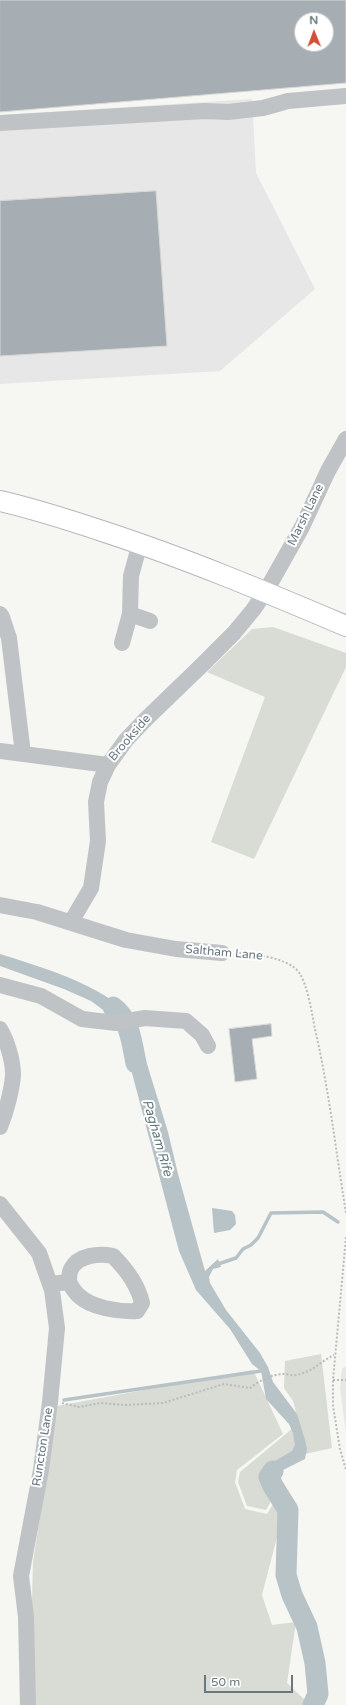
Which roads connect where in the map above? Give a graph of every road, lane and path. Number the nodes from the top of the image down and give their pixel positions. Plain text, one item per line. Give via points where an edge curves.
1 (346, 96) edge
2 (0, 123) edge
3 (346, 439) edge
4 (0, 501) edge
5 (140, 543) junction
6 (266, 592) junction
7 (0, 614) edge
8 (130, 614) junction
9 (150, 621) dead end
10 (346, 626) edge
11 (122, 643) dead end
12 (0, 751) edge
13 (23, 754) junction
14 (108, 765) junction
15 (0, 906) edge
16 (71, 922) junction
17 (222, 953) joint
18 (0, 985) edge
19 (0, 1029) edge
20 (208, 1046) dead end
21 (3, 1105) edge
22 (0, 1127) edge
23 (0, 1204) edge
24 (346, 1213) edge
25 (346, 1237) edge
26 (68, 1282) junction
27 (50, 1284) junction
28 (334, 1355) junction
29 (333, 1380) junction
30 (346, 1380) edge
31 (50, 1402) junction
32 (346, 1470) edge
33 (28, 1705) edge

1 - 2 street via 288,101 263,108 228,112 205,111
3 - 6 street, Marsh Lane
4 - 5 main road
5 - 6 main road
5 - 8 street via 131,576
6 - 10 main road
6 - 14 street, Brookside via 234,633 145,720
7 - 13 street via 9,638
8 - 9 street
8 - 11 street
12 - 13 street
13 - 14 street
14 - 16 street, Brookside via 100,782 96,802 98,841 91,888
15 - 16 street, Saltham Lane via 37,912
16 - 17 street, Saltham Lane via 126,940 176,949
17 - 24 path, Saltham Lane via 266,956 292,965 300,973 309,1001 331,1105
18 - 20 street via 41,996 90,1020 116,1023 145,1018 186,1021 202,1035
19 - 21 street via 11,1058 13,1074
21 - 22 street
23 - 27 street, Runcton Lane via 39,1253
25 - 28 path
26 - 26 street via 87,1302 103,1307 125,1312 137,1311 142,1302 126,1269 114,1256 93,1255 78,1262 70,1270
26 - 27 street
27 - 31 street, Runcton Lane via 57,1328
28 - 29 path
28 - 31 path via 295,1376 283,1374 260,1381 250,1388 224,1384 163,1403 100,1403 79,1407
29 - 30 path
29 - 32 path via 333,1406
31 - 33 street, Runcton Lane via 22,1576 26,1617

